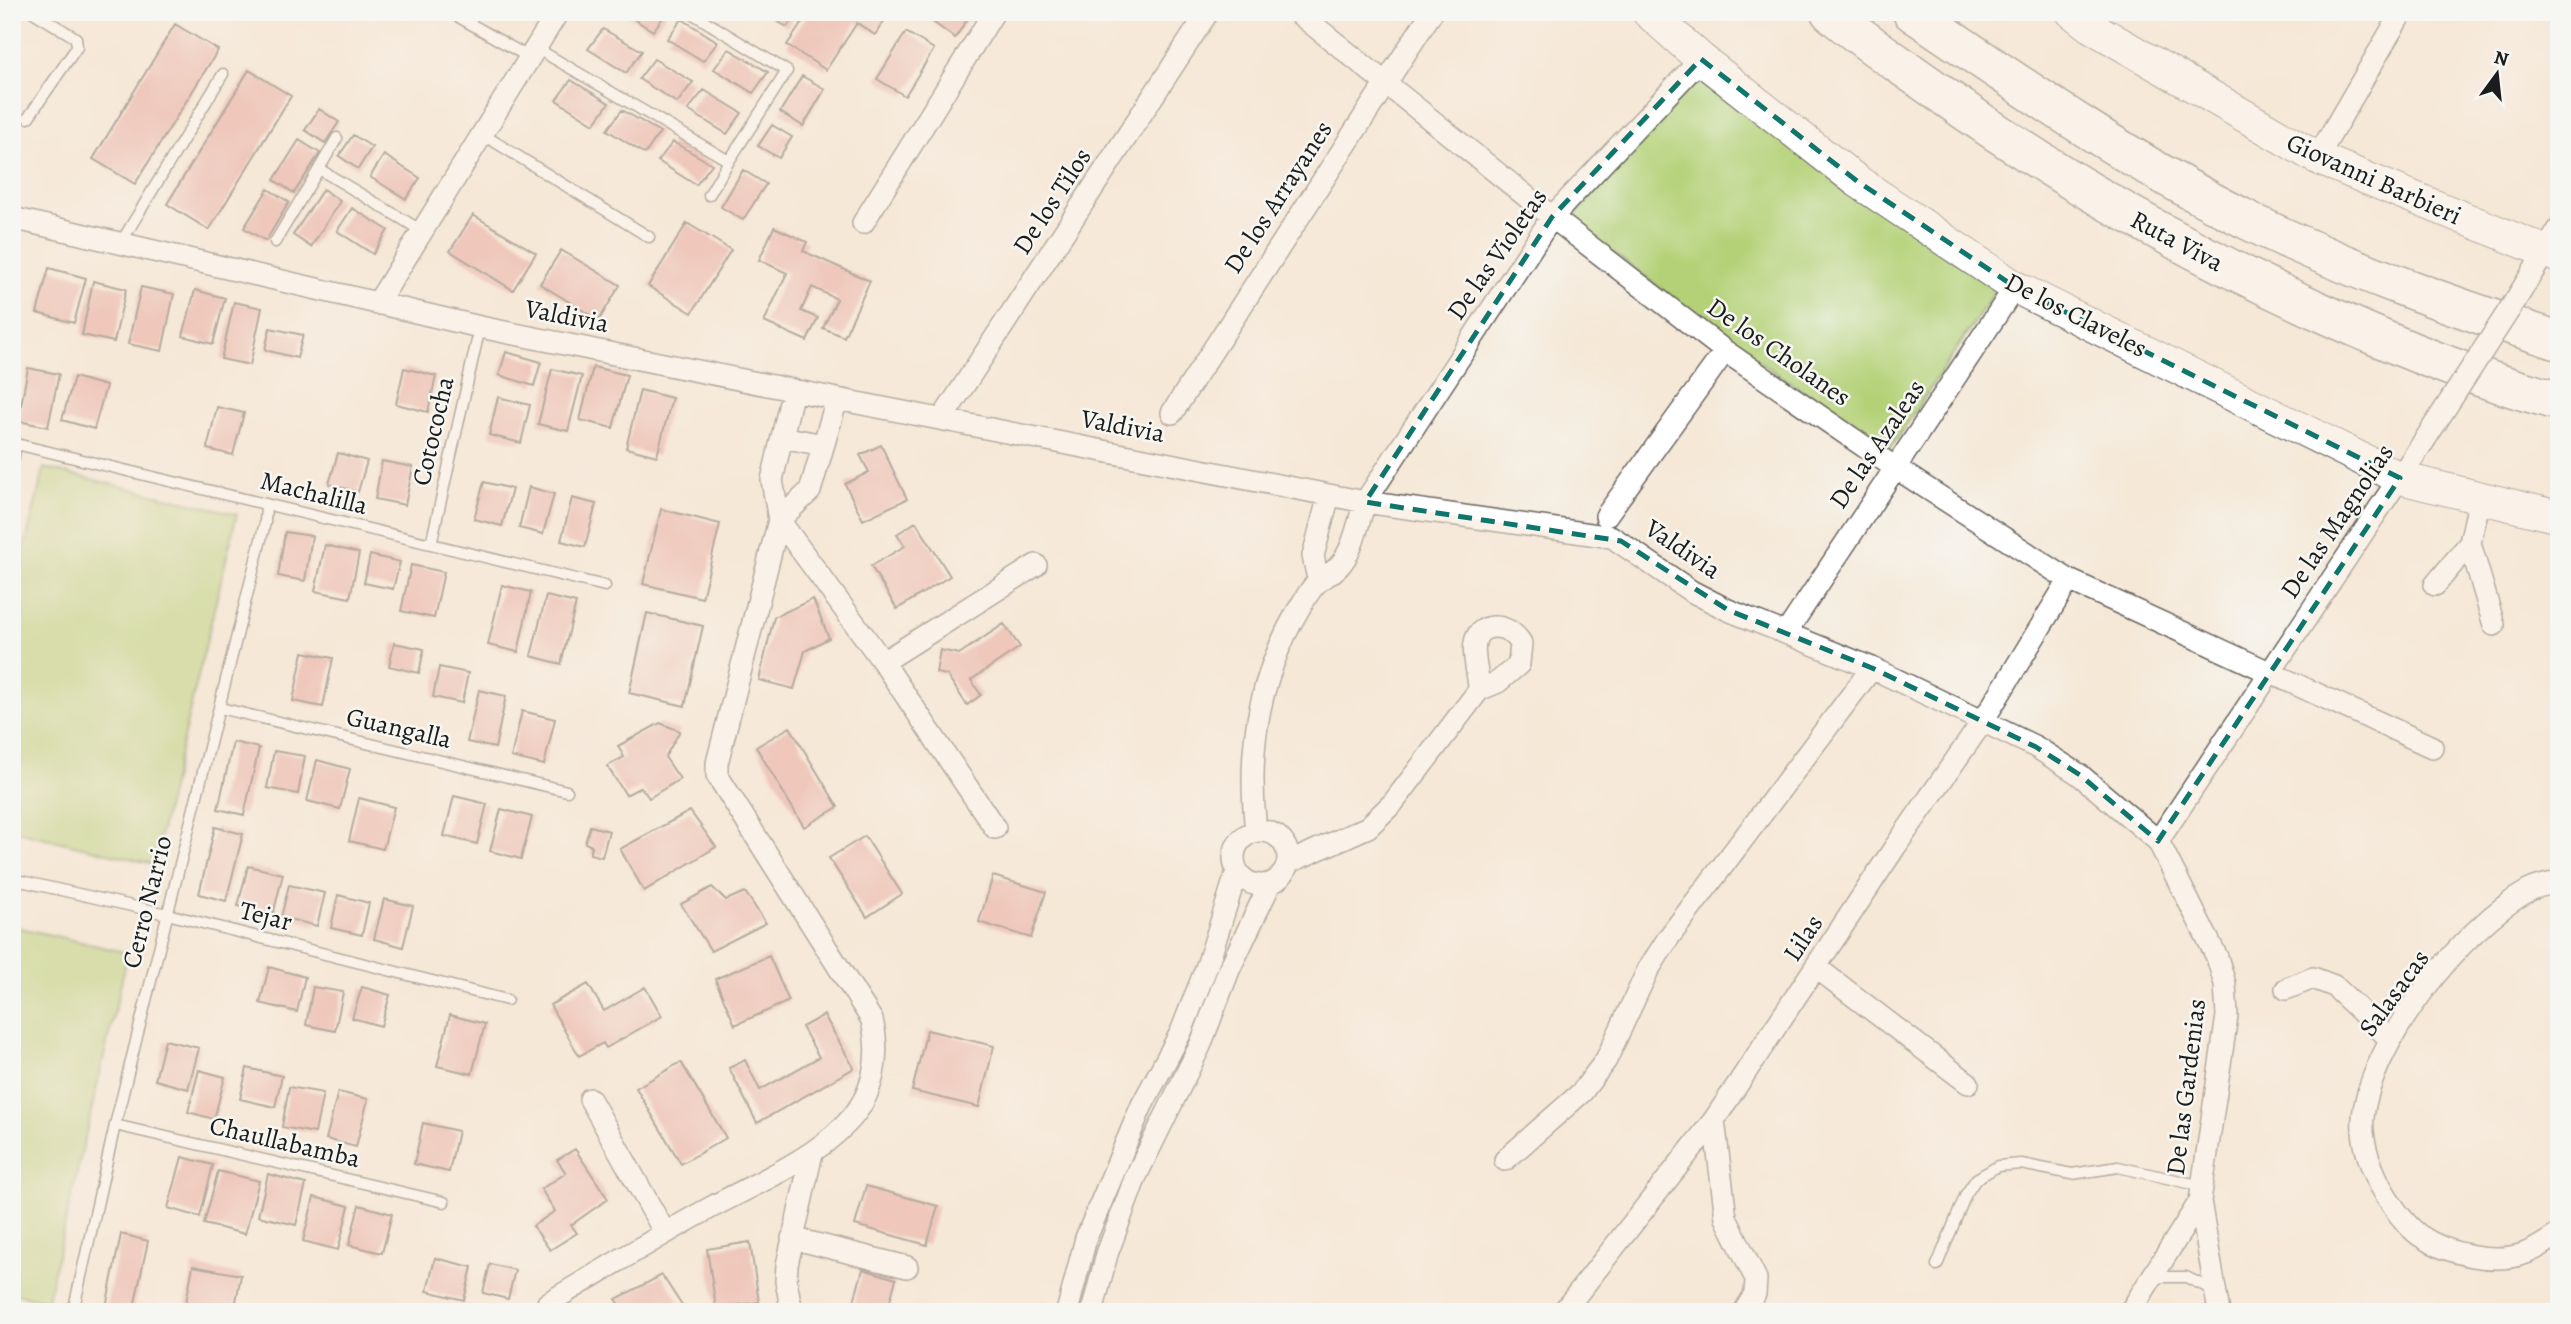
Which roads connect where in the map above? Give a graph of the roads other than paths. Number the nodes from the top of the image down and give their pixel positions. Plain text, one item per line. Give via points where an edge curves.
1 (33, 12) edge
2 (450, 12) edge
3 (558, 12) edge
4 (690, 12) edge
5 (995, 12) edge
6 (1208, 12) edge
7 (1297, 12) edge
8 (1432, 12) edge
9 (1648, 12) edge
10 (1830, 12) edge
11 (1912, 12) edge
12 (2402, 12) edge
13 (2087, 17) edge
14 (533, 53) junction
15 (1701, 59) junction
16 (223, 74) dead end
17 (1385, 83) junction
18 (28, 118) dead end
19 (482, 134) junction
20 (337, 138) dead end
21 (2317, 159) junction
22 (729, 161) junction
23 (319, 169) junction
24 (709, 195) dead end
25 (12, 218) edge
26 (1552, 218) junction
27 (863, 223) dead end
28 (422, 231) junction
29 (649, 237) dead end
30 (275, 242) dead end
31 (120, 244) junction
32 (2554, 247) edge
33 (2015, 287) junction
34 (377, 304) junction
35 (480, 327) junction
36 (2559, 341) edge
37 (1725, 351) junction
38 (793, 390) junction
39 (837, 399) junction
40 (2559, 401) edge
41 (1172, 413) dead end
42 (942, 419) junction
43 (782, 436) junction
44 (14, 443) edge
45 (823, 445) junction
46 (12, 467) edge
47 (1894, 467) junction
48 (2400, 478) junction
49 (1329, 495) junction
50 (2480, 498) junction
51 (1365, 502) junction
52 (266, 504) junction
53 (1606, 516) dead end
54 (2559, 517) edge
55 (779, 520) junction
56 (2470, 543) junction
57 (431, 544) junction
58 (1036, 565) dead end
59 (1318, 579) junction
60 (2068, 580) junction
61 (2435, 585) dead end
62 (605, 586) dead end
63 (2494, 625) dead end
64 (1786, 633) junction
65 (883, 662) junction
66 (1872, 668) junction
67 (2270, 673) junction
68 (1479, 690) dead end
69 (219, 708) junction
70 (1983, 721) junction
71 (2432, 747) dead end
72 (567, 791) dead end
73 (995, 828) dead end
74 (1256, 831) junction
75 (2158, 841) junction
76 (1288, 863) junction
77 (1237, 871) junction
78 (12, 879) edge
79 (2559, 882) edge
80 (1270, 884) junction
81 (167, 914) junction
82 (1816, 968) junction
83 (2286, 989) dead end
84 (508, 1000) dead end
85 (2389, 1038) junction
86 (1968, 1083) dead end
87 (590, 1099) dead end
88 (1714, 1120) junction
89 (115, 1125) junction
90 (812, 1153) junction
91 (1505, 1160) dead end
92 (2201, 1194) junction
93 (444, 1202) dead end
94 (666, 1233) junction
95 (2559, 1234) edge
96 (792, 1238) junction
97 (1937, 1265) dead end
98 (907, 1267) dead end
99 (2153, 1277) junction
100 (2217, 1301) edge
101 (548, 1303) dead end
102 (73, 1312) edge
103 (792, 1312) edge
104 (1067, 1312) edge
105 (1092, 1312) edge
106 (1563, 1312) edge
107 (1744, 1312) edge
108 (2130, 1312) edge

1 - 18 lane via 76,37 77,47
2 - 14 lane
3 - 14 street
4 - 22 lane via 787,71
5 - 27 street
6 - 42 street, De los Tilos
7 - 17 street, De los Cholanes
8 - 17 street, De los Arrayanes
9 - 15 main road, De los Claveles
10 - 40 highway, Ruta Viva via 2021,151 2147,227 2395,345 2521,392
11 - 36 highway, Ruta Viva via 2066,117 2251,221 2377,276
12 - 21 street
13 - 21 main road, Giovanni Barbieri
14 - 19 street
14 - 22 lane
15 - 26 street, De las Violetas
15 - 33 main road, De los Claveles via 1857,181
16 - 31 lane
17 - 26 street, De los Cholanes
17 - 41 street, De los Arrayanes
19 - 28 street
19 - 29 lane
20 - 23 lane
21 - 32 main road, Giovanni Barbieri
22 - 24 lane
23 - 28 lane
23 - 30 lane
25 - 31 street, Valdivia
26 - 37 street, De los Cholanes
26 - 51 street, De las Violetas
28 - 34 street
31 - 34 street, Valdivia
32 - 48 street, De las Magnolias, bridge
33 - 47 street, De las Azaleas
33 - 48 main road, De los Claveles
34 - 35 street, Valdivia
35 - 38 street, Valdivia
35 - 57 lane, Cotococha
37 - 47 street, De los Cholanes
37 - 53 street
38 - 39 street, Valdivia
38 - 43 street
39 - 42 street, Valdivia
39 - 45 street
42 - 49 street, Valdivia
43 - 45 street
43 - 55 street via 772,480
44 - 46 lane
44 - 52 lane, Machalilla
45 - 55 street via 810,491
47 - 60 street, De los Cholanes
47 - 64 street, De las Azaleas
48 - 50 main road, De los Claveles
48 - 67 street, De las Magnolias
49 - 51 street, Valdivia
49 - 59 street via 1313,556
50 - 54 main road, De los Claveles
50 - 56 street
51 - 59 street, De las Violetas via 1347,554 1337,568
51 - 64 street, Valdivia via 1612,537 1691,591
52 - 57 lane, Machalilla
52 - 69 lane, Cerro Narrio
55 - 65 street
55 - 90 street via 716,770 722,787 872,1020 877,1059 866,1097 848,1123
56 - 61 street
56 - 63 street
57 - 62 lane, Machalilla
58 - 65 street
59 - 74 street via 1274,655 1262,692 1250,784
60 - 67 street, De los Cholanes
60 - 70 street, Lilas
64 - 66 street, Valdivia
65 - 73 street
66 - 70 street, Valdivia
66 - 91 street via 1669,937 1648,970 1606,1060 1582,1092
67 - 71 street, De los Cholanes
67 - 75 street, De las Magnolias
68 - 76 street via 1393,803 1368,827
69 - 72 lane, Guangalla
69 - 81 lane, Cerro Narrio
70 - 75 street, Valdivia via 2080,775
70 - 82 street, Lilas
74 - 76 street via 1273,834 1285,846
74 - 77 street via 1236,846
75 - 92 street, De las Gardenias via 2217,957 2225,984 2227,1016
76 - 80 street
77 - 80 street via 1257,885
77 - 104 street via 1181,1032 1142,1105 1086,1238
78 - 81 lane, Tejar
79 - 85 street, Salasacas via 2529,890 2486,922 2423,990
80 - 105 street via 1200,1045 1136,1176 1107,1254
81 - 84 lane, Tejar
81 - 89 lane, Cerro Narrio
82 - 86 street
82 - 88 street, Lilas
83 - 85 street via 2313,978 2334,986
85 - 95 street, Salasacas via 2363,1120 2369,1163 2392,1208 2419,1235 2448,1249 2487,1258 2526,1254
87 - 94 street
88 - 106 street, Lilas
88 - 107 street via 1726,1217 1756,1279 1755,1294
89 - 93 lane, Chaullabamba
89 - 102 lane, Cerro Narrio
90 - 94 street
90 - 96 street
92 - 97 lane via 2131,1168 2072,1174 2021,1164 1998,1166 1976,1179 1966,1194
92 - 99 street
92 - 100 street, De las Gardenias
94 - 101 street
96 - 98 street
96 - 103 street via 786,1281
99 - 100 lane via 2186,1276
99 - 108 street

